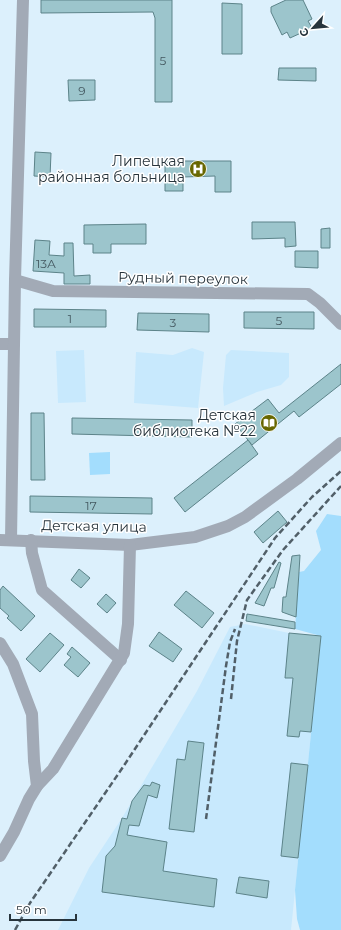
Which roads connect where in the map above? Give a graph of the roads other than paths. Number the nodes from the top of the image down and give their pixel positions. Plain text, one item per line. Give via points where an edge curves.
1 (23, 0) edge
2 (15, 280) junction
3 (341, 324) edge
4 (0, 344) edge
5 (14, 344) junction
6 (341, 442) edge
7 (6, 540) edge
8 (31, 540) junction
9 (130, 545) junction
10 (0, 643) edge
11 (121, 660) junction
12 (37, 786) junction
13 (4, 839) edge
14 (0, 856) edge

1 - 2 street, Детская улица
2 - 3 street, Рудный переулок via 53,291 308,294
2 - 5 street, Детская улица
4 - 5 street
5 - 7 street, Детская улица
6 - 9 street, Детская улица via 245,516 228,526 195,537
7 - 8 street, Детская улица
8 - 9 street, Детская улица
8 - 11 street, Детская улица via 42,590
9 - 11 street via 128,624
10 - 12 street via 13,664 32,714
11 - 12 street via 54,769
12 - 13 street
13 - 14 street

